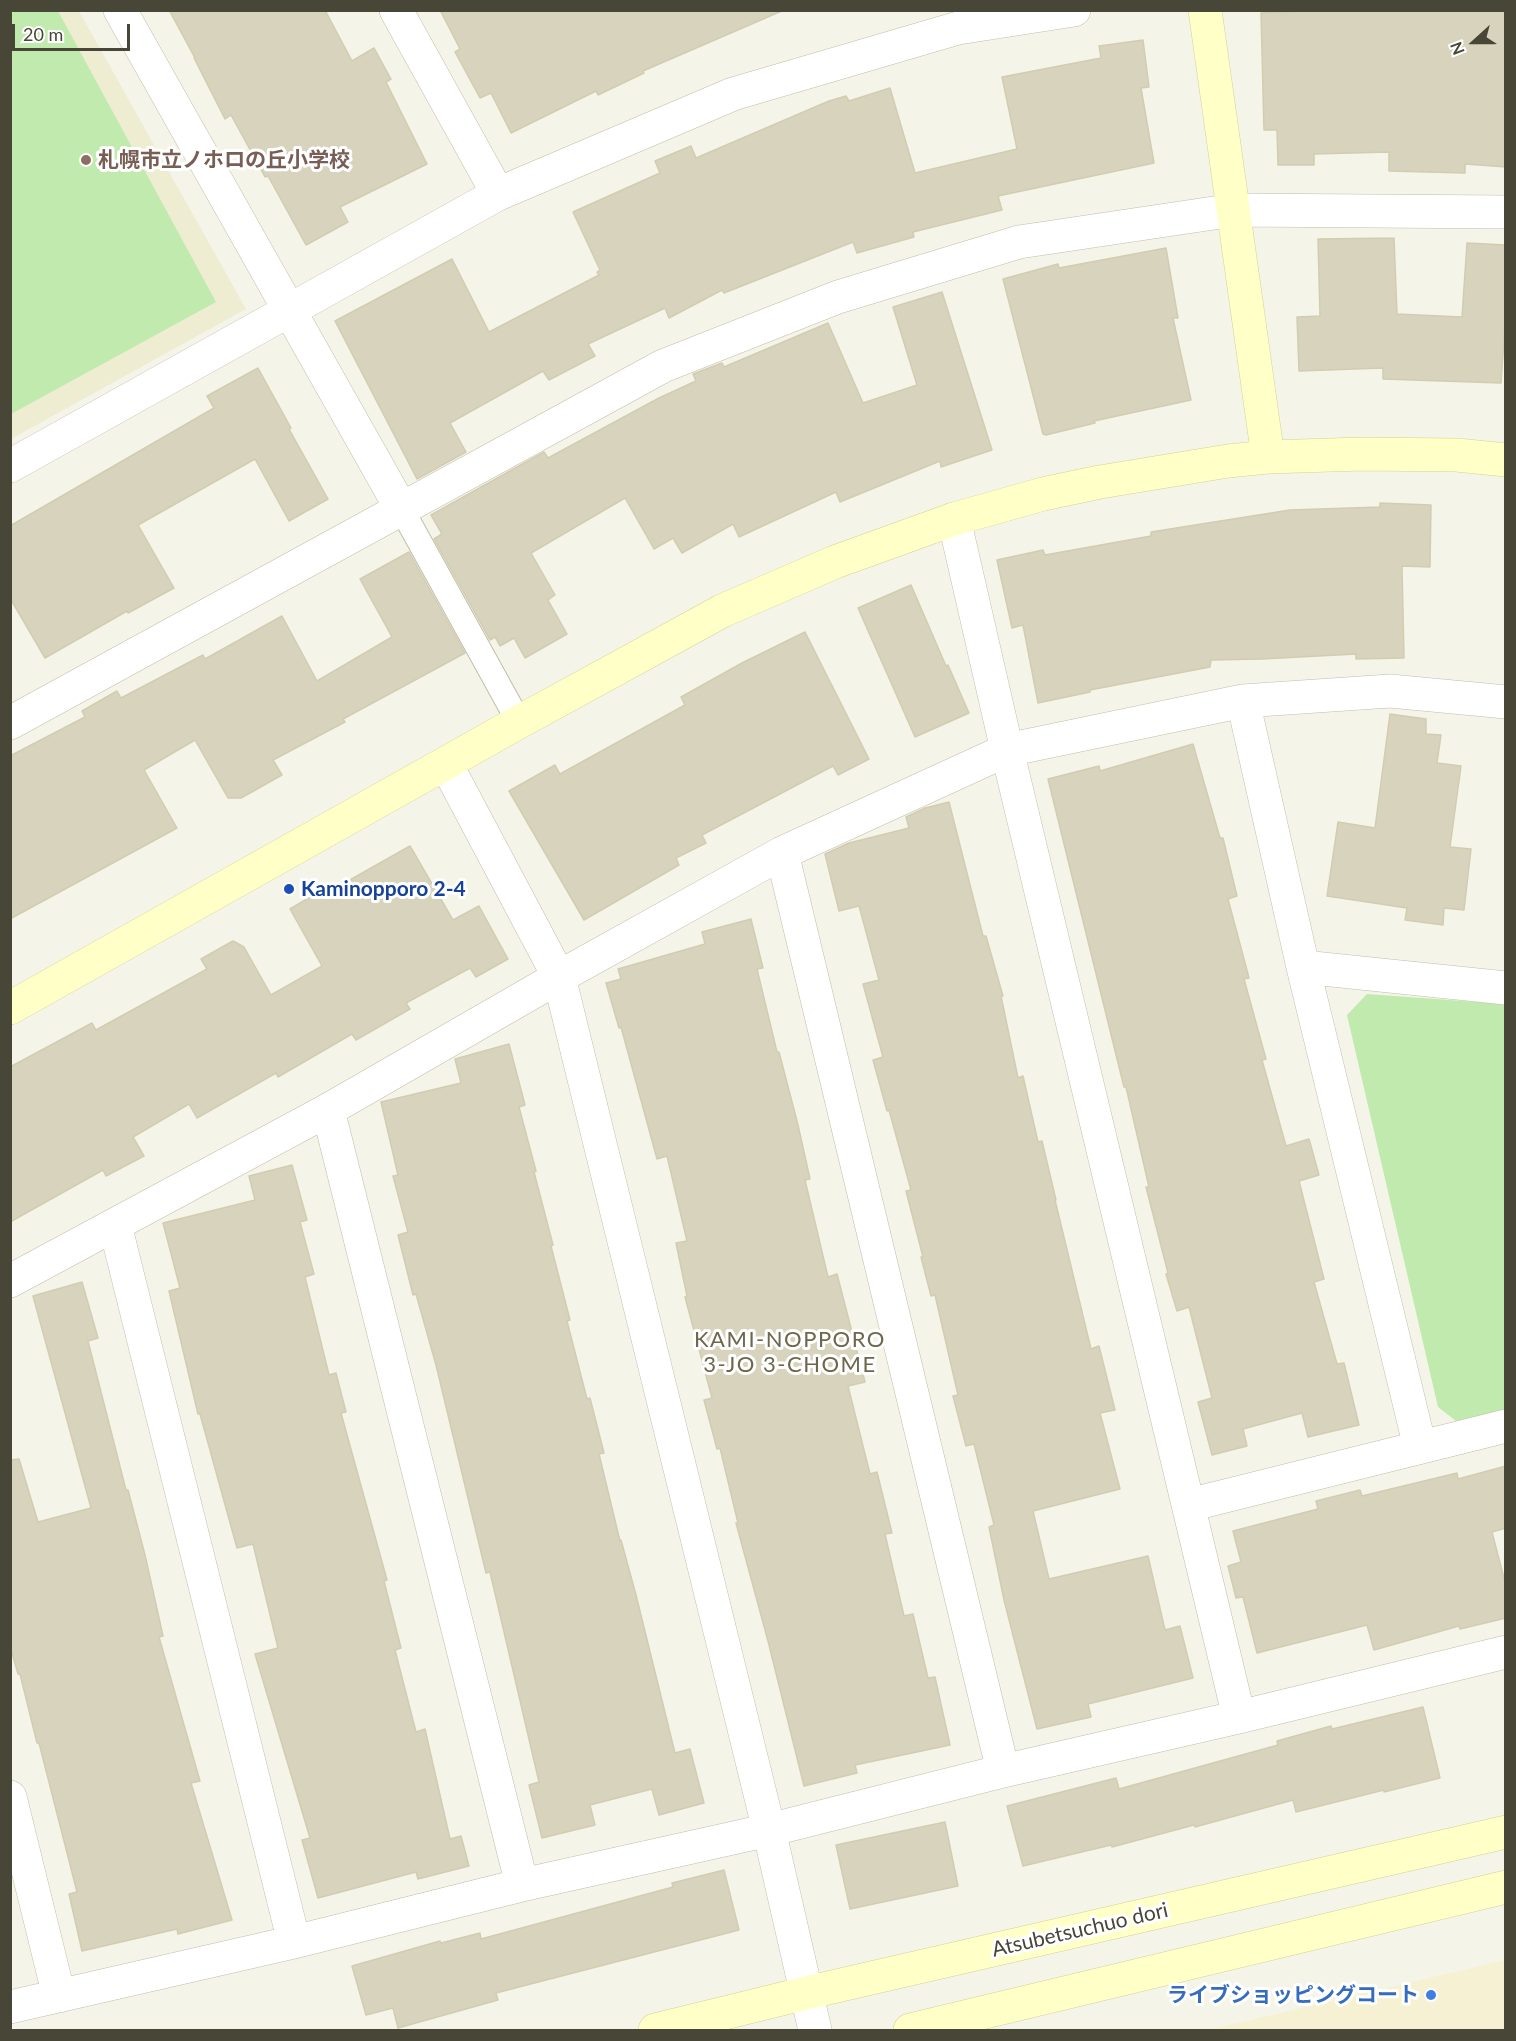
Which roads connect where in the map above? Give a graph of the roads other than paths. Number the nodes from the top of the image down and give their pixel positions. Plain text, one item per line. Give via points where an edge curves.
1 (120, 10) edge
2 (1074, 10) edge
3 (1205, 10) edge
4 (398, 11) edge
5 (957, 19) edge
6 (498, 194) junction
7 (1234, 210) junction
8 (1506, 212) edge
9 (290, 312) junction
10 (1268, 457) junction
11 (1506, 460) edge
12 (10, 466) edge
13 (402, 510) junction
14 (954, 519) junction
15 (1243, 701) junction
16 (1506, 702) edge
17 (519, 722) junction
18 (10, 723) edge
19 (1007, 750) junction
20 (446, 764) junction
21 (782, 853) junction
22 (1303, 967) junction
23 (559, 977) junction
24 (1506, 988) edge
25 (10, 1008) edge
26 (328, 1110) junction
27 (115, 1225) junction
28 (10, 1281) edge
29 (1506, 1426) edge
30 (1420, 1447) junction
31 (1189, 1505) junction
32 (1506, 1652) edge
33 (1239, 1717) junction
34 (1003, 1771) junction
35 (10, 1797) edge
36 (769, 1830) junction
37 (1506, 1832) edge
38 (522, 1885) junction
39 (1506, 1887) edge
40 (294, 1942) junction
41 (806, 1993) junction
42 (58, 1996) junction
43 (10, 2007) edge
44 (655, 2031) edge
45 (815, 2031) edge
46 (910, 2031) edge

1 - 9 street
2 - 5 street
3 - 7 street
4 - 6 street
5 - 6 street via 733,94
6 - 9 street
7 - 8 street
7 - 10 street
7 - 13 street via 1019,242 838,297 663,366
9 - 12 street
9 - 13 street
10 - 11 street via 1457,455
10 - 14 street via 1100,482
13 - 17 lane
13 - 18 street
14 - 17 street via 835,562 722,612
14 - 19 street
15 - 16 street via 1390,691
15 - 19 street
15 - 22 street
17 - 20 street
19 - 21 street
19 - 31 street
20 - 23 street
20 - 25 street
21 - 23 street
21 - 34 street
22 - 24 street
22 - 30 street
23 - 26 street
23 - 36 street
26 - 27 street
26 - 38 street
27 - 28 street
27 - 40 street
29 - 30 street
30 - 31 street
31 - 33 street
32 - 33 street
33 - 34 street
34 - 36 street
35 - 42 street
36 - 38 street
36 - 41 street
37 - 41 street, Atsubetsuchuo dori
38 - 40 street
39 - 46 street
40 - 42 street
41 - 44 street, Atsubetsuchuo dori
41 - 45 street
42 - 43 street

